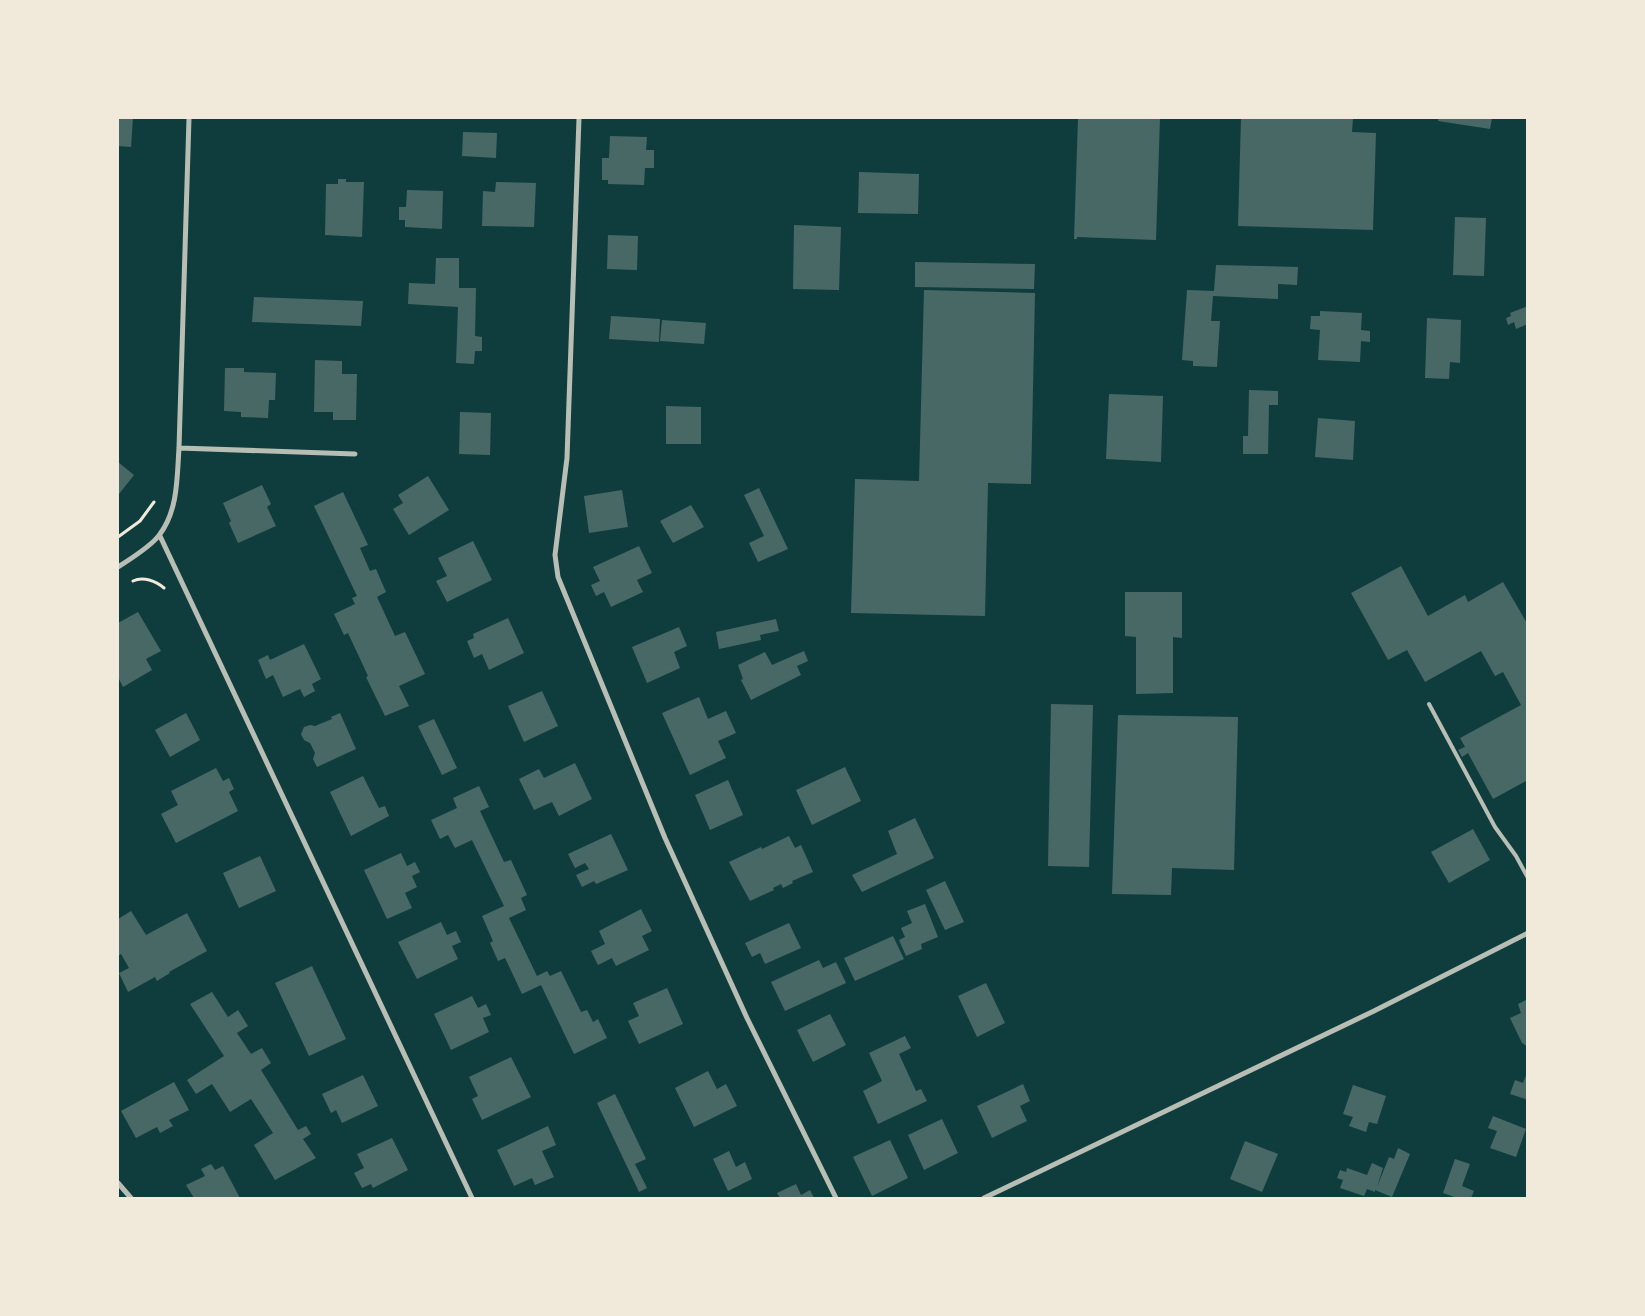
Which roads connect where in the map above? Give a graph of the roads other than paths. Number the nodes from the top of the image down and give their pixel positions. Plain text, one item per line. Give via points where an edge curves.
1 (189, 118) edge
2 (579, 118) edge
3 (178, 448) junction
4 (355, 454) dead end
5 (160, 536) junction
6 (118, 567) edge
7 (1429, 704) dead end
8 (1528, 878) edge
9 (1528, 933) edge
10 (118, 1183) edge
11 (130, 1198) edge
12 (472, 1198) edge
13 (836, 1198) edge
14 (984, 1198) edge

1 - 3 street
2 - 13 street via 566,458 555,555 558,577 665,838 747,1018
3 - 4 street
3 - 5 street via 175,494 170,516
5 - 6 street
5 - 12 street
7 - 8 lane via 1494,827
9 - 14 street via 1374,1011
10 - 11 street

